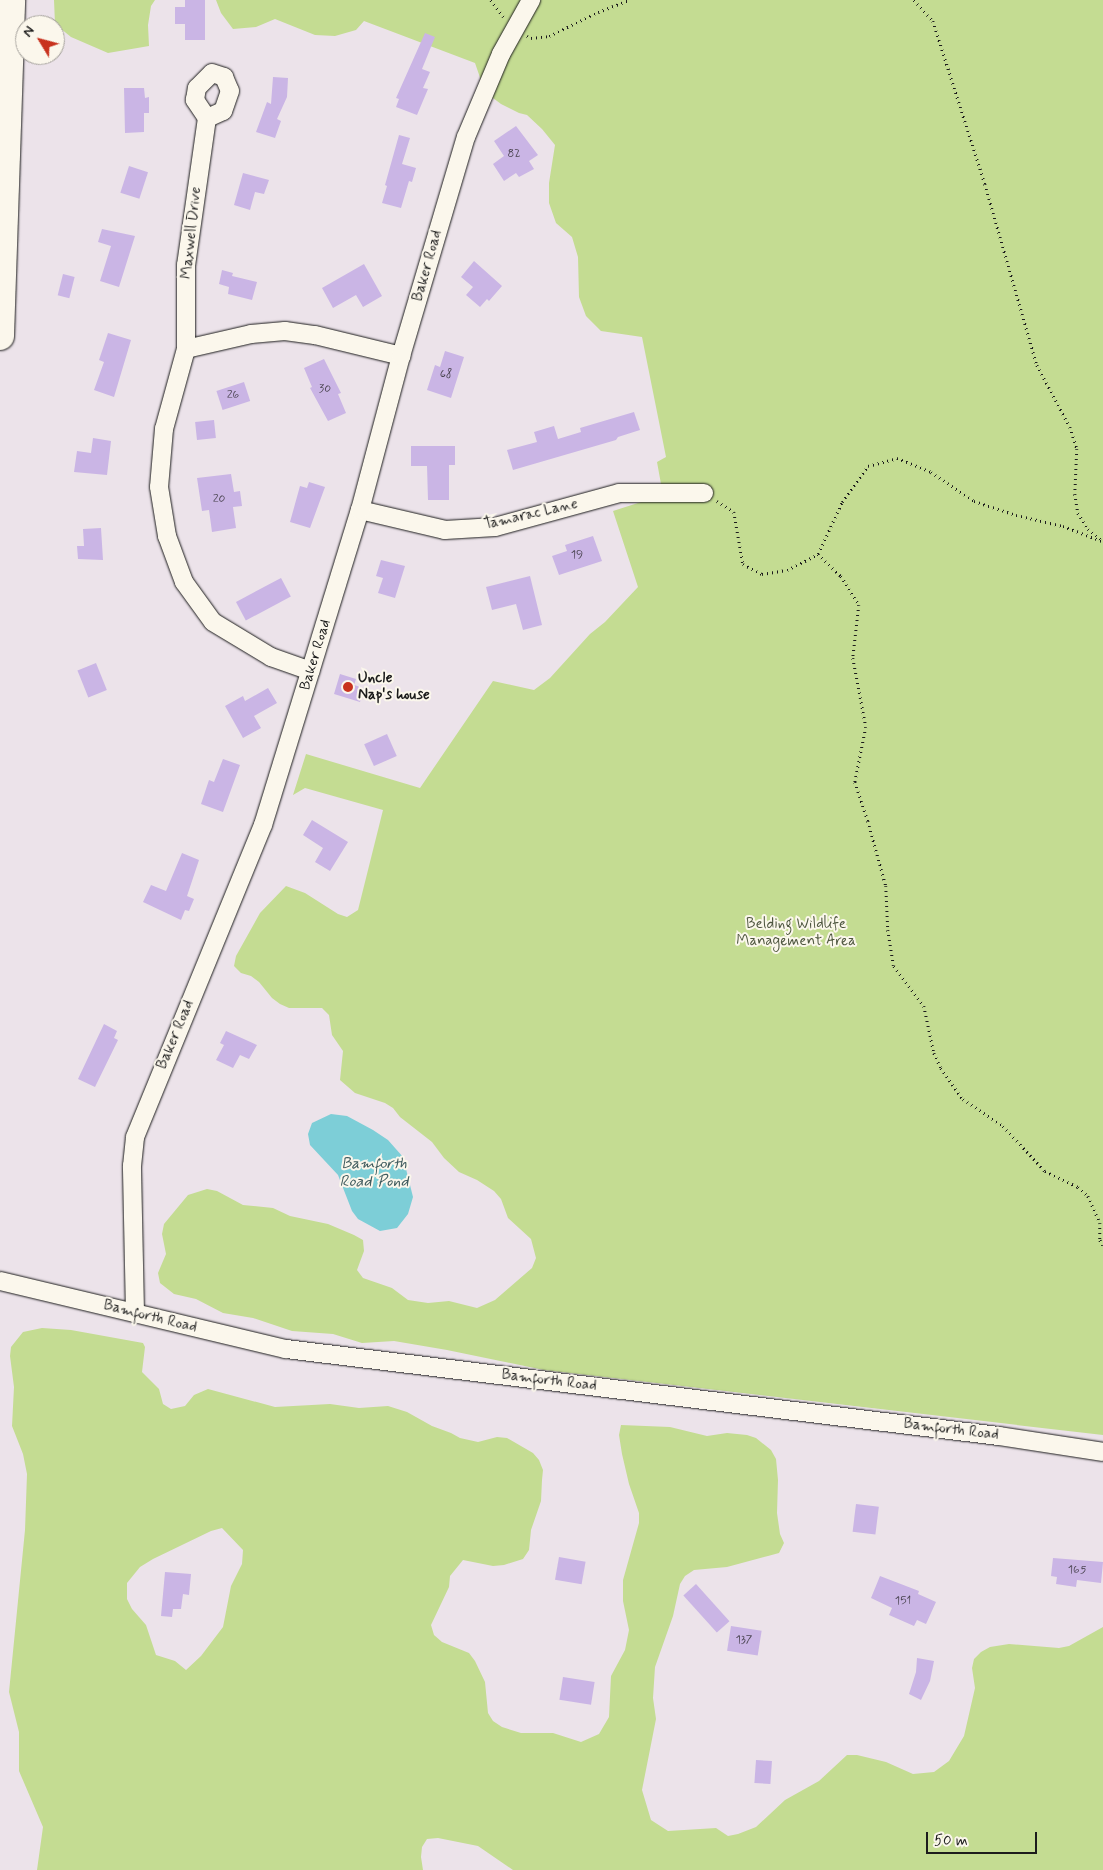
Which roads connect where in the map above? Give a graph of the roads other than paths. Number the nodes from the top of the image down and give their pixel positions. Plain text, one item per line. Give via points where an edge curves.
1 (11, 0) edge
2 (531, 0) edge
3 (207, 118) dead end
4 (0, 336) edge
5 (186, 349) junction
6 (401, 356) junction
7 (704, 493) road end
8 (360, 510) junction
9 (311, 671) junction
10 (0, 1281) edge
11 (135, 1313) junction
12 (1103, 1452) edge

1 - 4 highway
2 - 6 street, Baker Road via 501,54 466,137
3 - 5 street, Maxwell Drive via 186,265
5 - 6 street via 251,334 285,331
5 - 9 street, Maxwell Drive via 164,429 159,487 167,536 184,582 213,622 271,657
6 - 8 street, Baker Road
7 - 8 street, Tamarac Lane via 620,493 495,527 445,530
8 - 9 street, Baker Road
9 - 11 street, Baker Road via 263,825 135,1138 132,1166
10 - 11 street, Bamforth Road
11 - 12 street, Bamforth Road via 286,1349 999,1436

